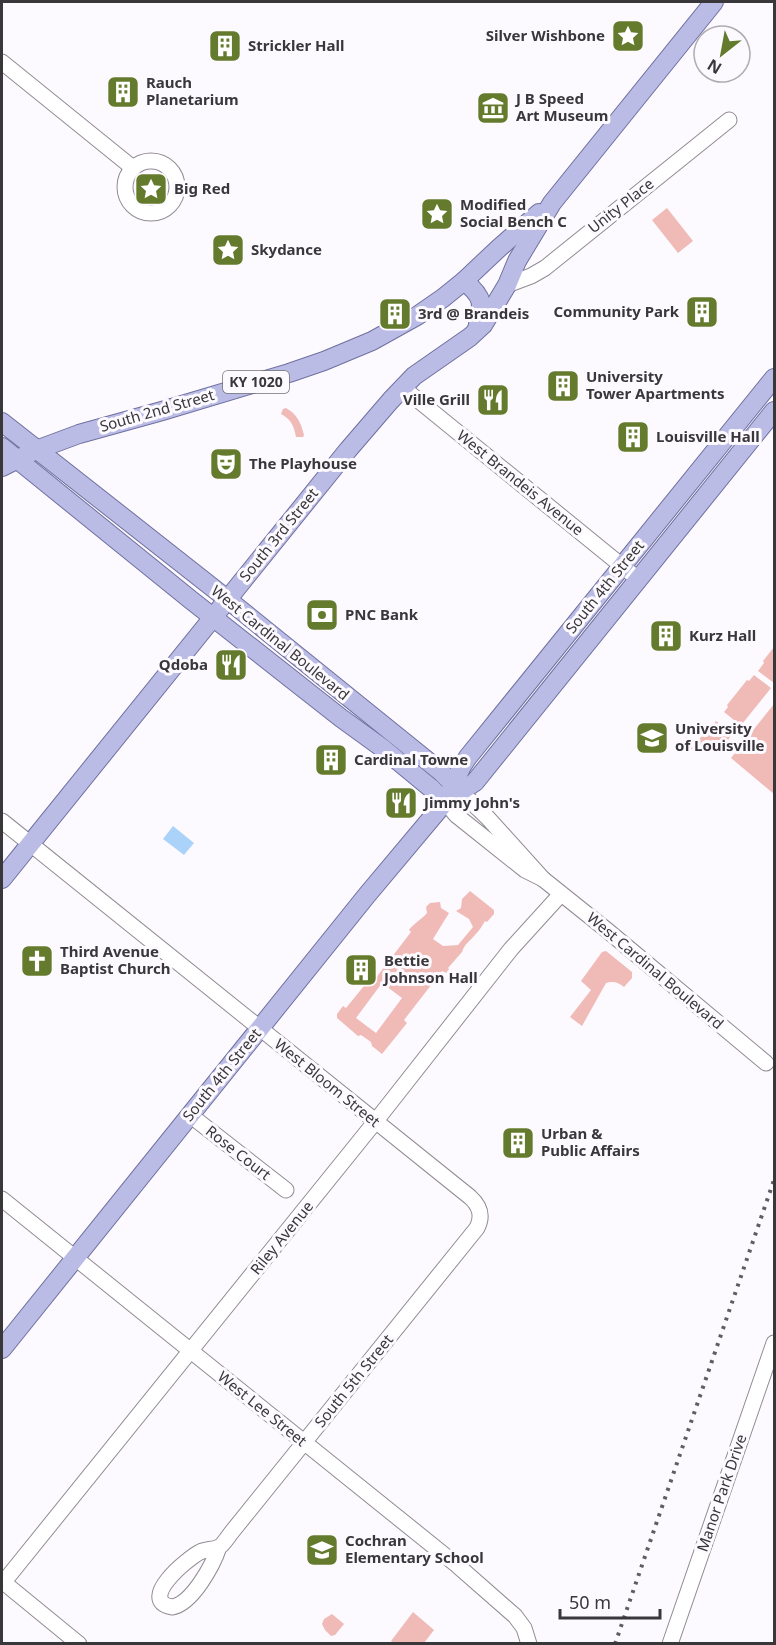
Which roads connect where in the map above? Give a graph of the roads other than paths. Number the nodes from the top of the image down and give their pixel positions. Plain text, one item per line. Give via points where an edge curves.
1 (714, 2) edge
2 (2, 62) edge
3 (729, 120) dead end
4 (133, 168) dead end
5 (552, 202) junction
6 (464, 281) junction
7 (507, 285) junction
8 (477, 331) junction
9 (774, 378) edge
10 (402, 387) junction
11 (774, 411) edge
12 (2, 422) edge
13 (2, 447) edge
14 (36, 450) junction
15 (10, 463) edge
16 (622, 566) junction
17 (638, 579) junction
18 (227, 600) junction
19 (213, 617) junction
20 (457, 788) junction
21 (445, 802) junction
22 (2, 821) edge
23 (30, 844) junction
24 (2, 879) edge
25 (543, 879) junction
26 (561, 894) junction
27 (260, 1029) junction
28 (766, 1063) dead end
29 (190, 1115) junction
30 (375, 1122) junction
31 (286, 1190) dead end
32 (2, 1199) edge
33 (480, 1212) joint
34 (75, 1258) junction
35 (774, 1343) edge
36 (2, 1349) edge
37 (190, 1351) junction
38 (304, 1443) junction
39 (219, 1547) dead end
40 (2, 1582) edge
41 (79, 1644) edge
42 (529, 1644) edge
43 (670, 1644) edge

1 - 5 main road, South 3rd Street / KY 1020
2 - 4 street
3 - 7 street, Unity Place via 545,268
5 - 6 main road, South 2nd Street / KY 1020
5 - 7 main road, South 3rd Street / KY 1020
6 - 8 main road via 477,291 481,300
6 - 14 main road, South 2nd Street / KY 1020 via 417,316 324,361
7 - 8 main road, South 3rd Street / KY 1020
8 - 10 main road, South 3rd Street / KY 1020
9 - 16 main road, South 4th Street
10 - 16 street, West Brandeis Avenue
10 - 18 main road, South 3rd Street / KY 1020
11 - 17 main road, South 4th Street
12 - 14 main road, West Cardinal Boulevard
13 - 15 main road, West Cardinal Boulevard
14 - 15 main road, South 2nd Street / KY 1020
14 - 18 main road, West Cardinal Boulevard
15 - 19 main road, West Cardinal Boulevard
16 - 17 street, West Brandeis Avenue
16 - 20 main road, South 4th Street via 468,758
17 - 20 main road, South 4th Street via 475,782
18 - 19 main road, South 3rd Street / KY 1020
18 - 20 main road, West Cardinal Boulevard
19 - 21 main road, West Cardinal Boulevard via 381,747
19 - 23 main road, South 3rd Street / KY 1020
20 - 21 main road, South 4th Street
20 - 25 street, West Cardinal Boulevard
21 - 25 street, West Cardinal Boulevard via 525,870
21 - 27 main road, South 4th Street
22 - 23 street, West Bloom Street
23 - 24 main road, South 3rd Street / KY 1020
23 - 27 street, West Bloom Street
25 - 26 street, West Cardinal Boulevard
26 - 28 street, West Cardinal Boulevard
26 - 30 street, Riley Avenue via 511,949
27 - 29 main road, South 4th Street
27 - 30 street, West Bloom Street
29 - 31 street, Rose Court
29 - 34 main road, South 4th Street
30 - 33 street, West Bloom Street via 470,1197
30 - 37 street, Riley Avenue
32 - 34 street, West Lee Street
33 - 38 street, South 5th Street via 477,1228
34 - 36 main road, South 4th Street
34 - 37 street, West Lee Street
35 - 43 street, Manor Park Drive
37 - 38 street, West Lee Street
37 - 40 street, Riley Avenue
38 - 39 street, South 5th Street
38 - 42 street, West Lee Street via 458,1566 521,1622
40 - 41 street

